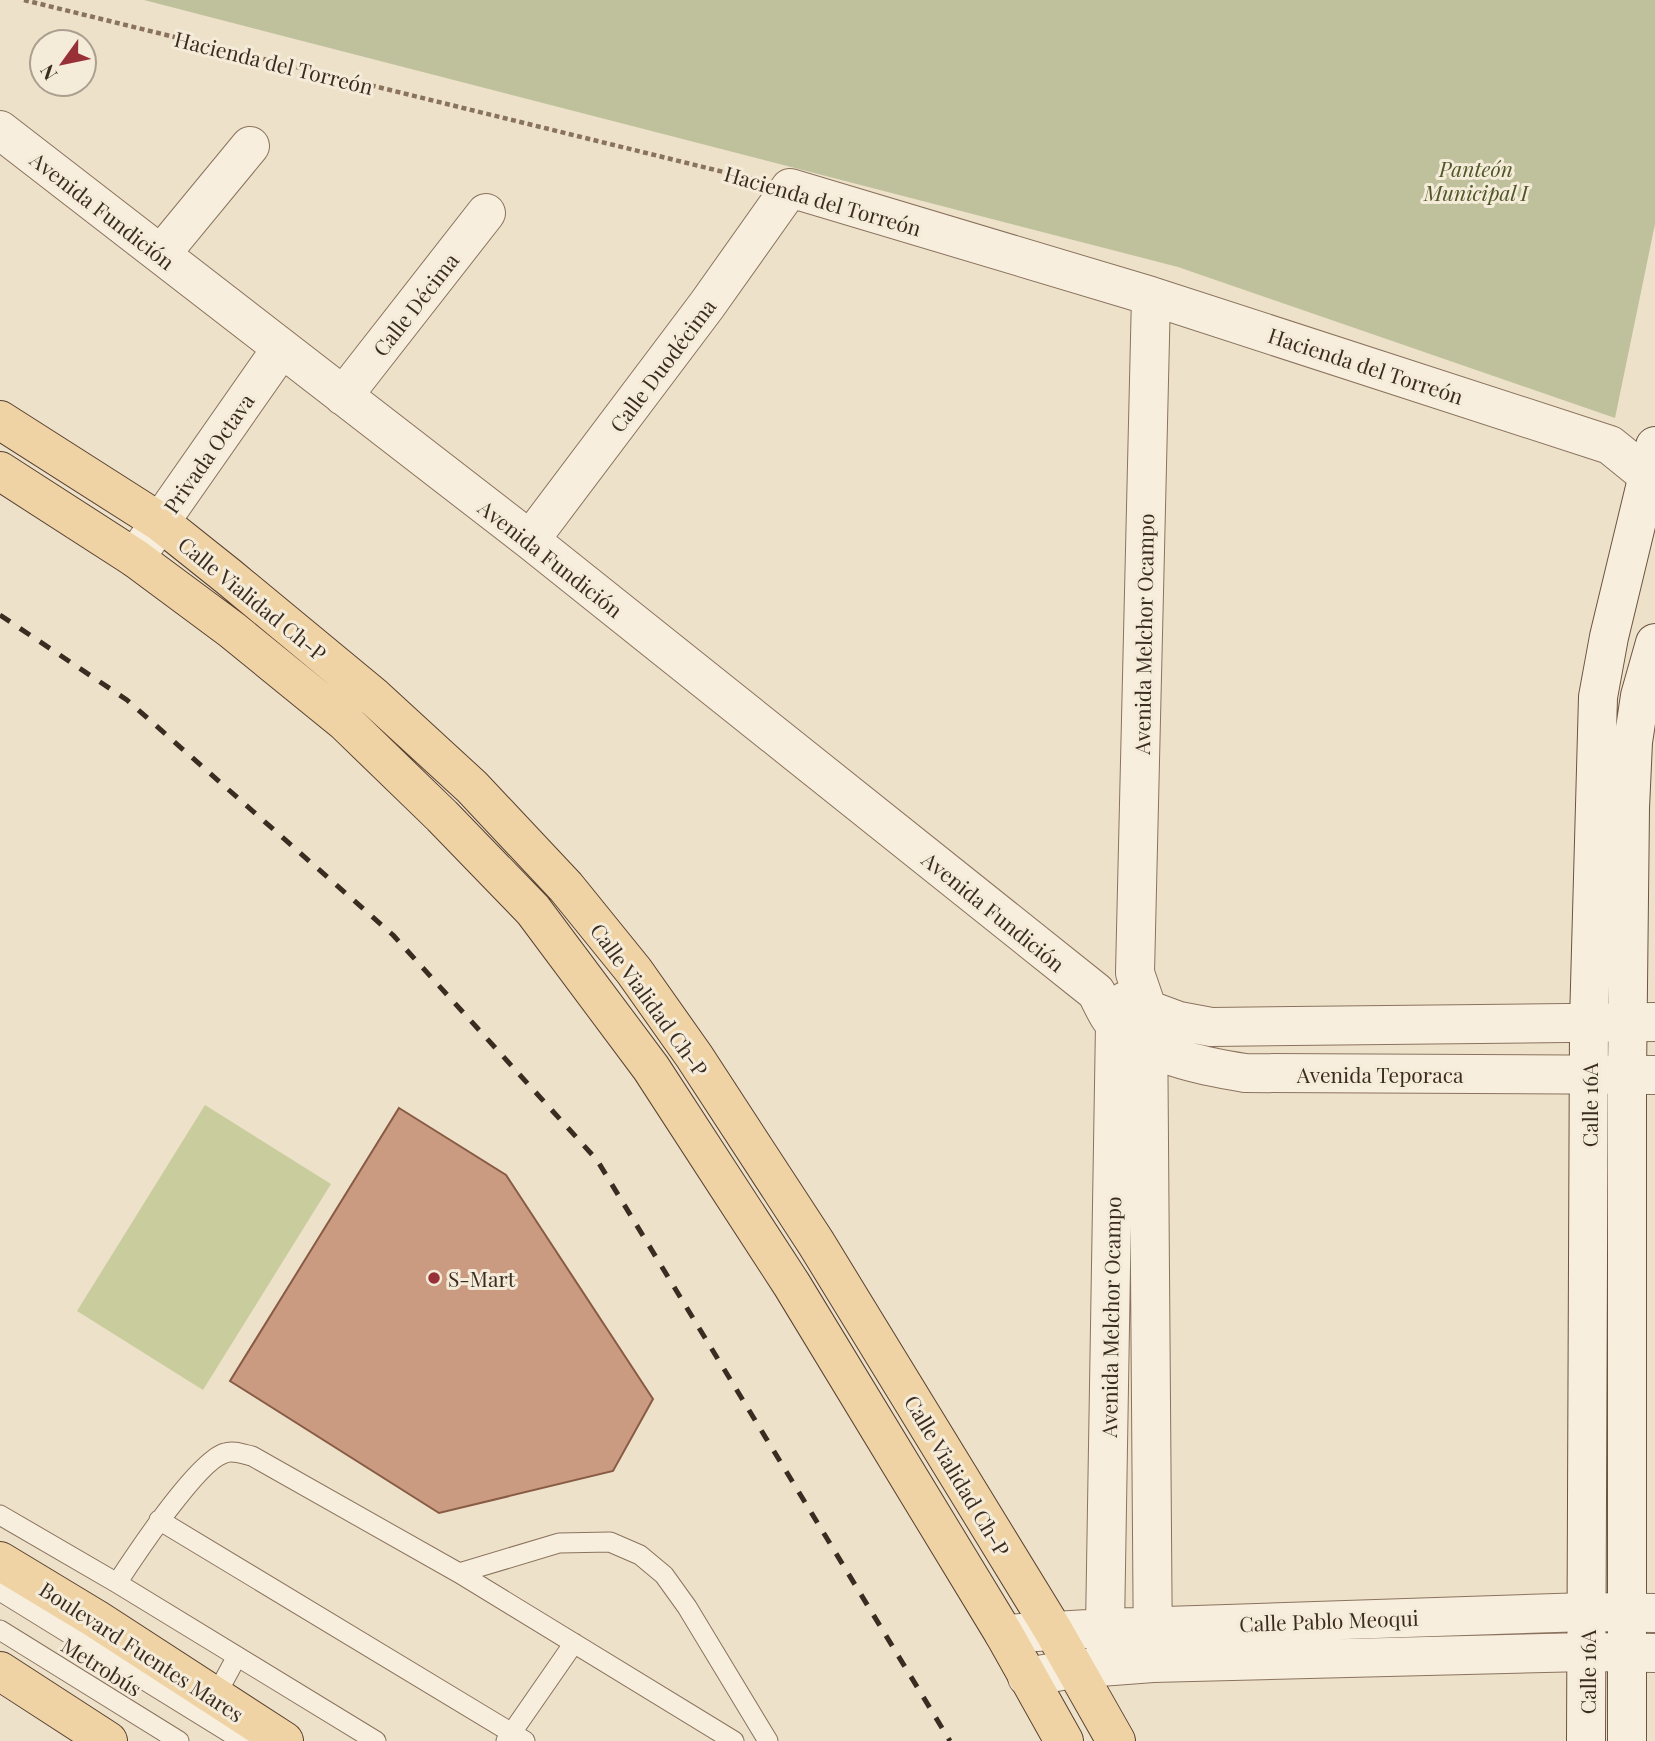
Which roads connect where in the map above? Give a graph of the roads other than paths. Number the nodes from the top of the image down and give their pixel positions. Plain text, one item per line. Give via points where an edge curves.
1 (0, 130) edge
2 (250, 146) dead end
3 (790, 188) joint
4 (486, 213) dead end
5 (162, 254) junction
6 (1152, 296) junction
7 (281, 349) junction
8 (343, 396) junction
9 (0, 420) edge
10 (1655, 437) edge
11 (1610, 445) junction
12 (1652, 466) edge
13 (0, 471) edge
14 (160, 522) junction
15 (530, 540) junction
16 (135, 558) junction
17 (1655, 643) edge
18 (1127, 1008) junction
19 (1589, 1022) junction
20 (1642, 1022) edge
21 (1641, 1075) edge
22 (1590, 1076) junction
23 (0, 1515) edge
24 (159, 1520) junction
25 (0, 1561) edge
26 (53, 1570) junction
27 (459, 1573) junction
28 (117, 1583) junction
29 (0, 1591) edge
30 (1587, 1612) junction
31 (1641, 1613) edge
32 (1105, 1628) junction
33 (0, 1630) edge
34 (1053, 1630) junction
35 (1004, 1634) junction
36 (573, 1643) junction
37 (1153, 1645) junction
38 (1586, 1652) junction
39 (1641, 1653) edge
40 (236, 1658) junction
41 (1090, 1667) junction
42 (0, 1671) edge
43 (1027, 1677) junction
44 (215, 1697) junction
45 (514, 1738) edge
46 (108, 1741) edge
47 (179, 1741) edge
48 (243, 1741) edge
49 (284, 1741) edge
50 (376, 1741) edge
51 (734, 1741) edge
52 (768, 1741) edge
53 (1064, 1741) edge
54 (1115, 1741) edge
55 (1586, 1741) edge
56 (1627, 1741) edge

1 - 5 street, Avenida Fundición
2 - 5 street
3 - 6 street, Hacienda del Torreón
3 - 15 street, Calle Duodécima
4 - 8 street, Calle Décima
5 - 7 street, Avenida Fundición
6 - 11 street, Hacienda del Torreón
6 - 18 street, Avenida Melchor Ocampo
7 - 8 street, Avenida Fundición
7 - 14 street, Privada Octava
8 - 15 street, Avenida Fundición
9 - 14 main road, Calle Vialidad Ch-P
10 - 11 street, Hacienda del Torreón
11 - 12 street, Hacienda del Torreón
12 - 19 street, Calle 16A via 1598,697
13 - 16 main road, Calle Vialidad Ch-P
14 - 16 street, Privada Octava
14 - 34 main road, Calle Vialidad Ch-P via 374,697 472,787 566,887 626,960 816,1243
15 - 18 street, Avenida Fundición
16 - 35 main road, Calle Vialidad Ch-P via 345,722 533,910 681,1114 792,1285
17 - 20 street, Calle 16A via 1633,742
18 - 19 street via 1211,1027
18 - 22 street, Avenida Teporaca via 1212,1068 1245,1073
18 - 32 street, Avenida Melchor Ocampo
18 - 37 street, Avenida Melchor Ocampo
19 - 20 street
19 - 22 street, Calle 16A
20 - 21 street, Calle 16A
21 - 22 street, Avenida Teporaca
21 - 31 street, Calle 16A
22 - 30 street, Calle 16A
23 - 26 lane
24 - 27 lane via 206,1465 224,1453 236,1452 252,1456
24 - 28 lane
24 - 45 lane
25 - 26 main road, Boulevard Fuentes Mares
26 - 28 lane
26 - 44 main road, Boulevard Fuentes Mares
27 - 36 lane
27 - 52 lane via 559,1544 610,1542 640,1555 664,1575 687,1607
28 - 40 lane
29 - 48 lane
30 - 31 street, Calle Pablo Meoqui
30 - 37 street, Calle Pablo Meoqui
30 - 38 street, Calle 16A
31 - 39 street, Calle 16A
32 - 34 street, Calle Pablo Meoqui
32 - 37 street, Calle Pablo Meoqui
32 - 41 street, Avenida Melchor Ocampo
33 - 47 lane, Metrobús
34 - 35 street, Calle Pablo Meoqui
34 - 41 main road, Calle Vialidad Ch-P
35 - 43 main road, Calle Vialidad Ch-P
36 - 45 lane
36 - 51 lane
37 - 38 street, Calle Pablo Meoqui
37 - 41 street, Calle Pablo Meoqui
38 - 39 street, Calle Pablo Meoqui
38 - 55 street, Calle 16A
39 - 56 street, Calle 16A
40 - 44 lane
40 - 50 lane
41 - 43 street, Calle Pablo Meoqui
41 - 54 main road, Calle Vialidad Ch-P
42 - 46 main road
43 - 53 main road, Calle Vialidad Ch-P
44 - 49 main road, Boulevard Fuentes Mares

